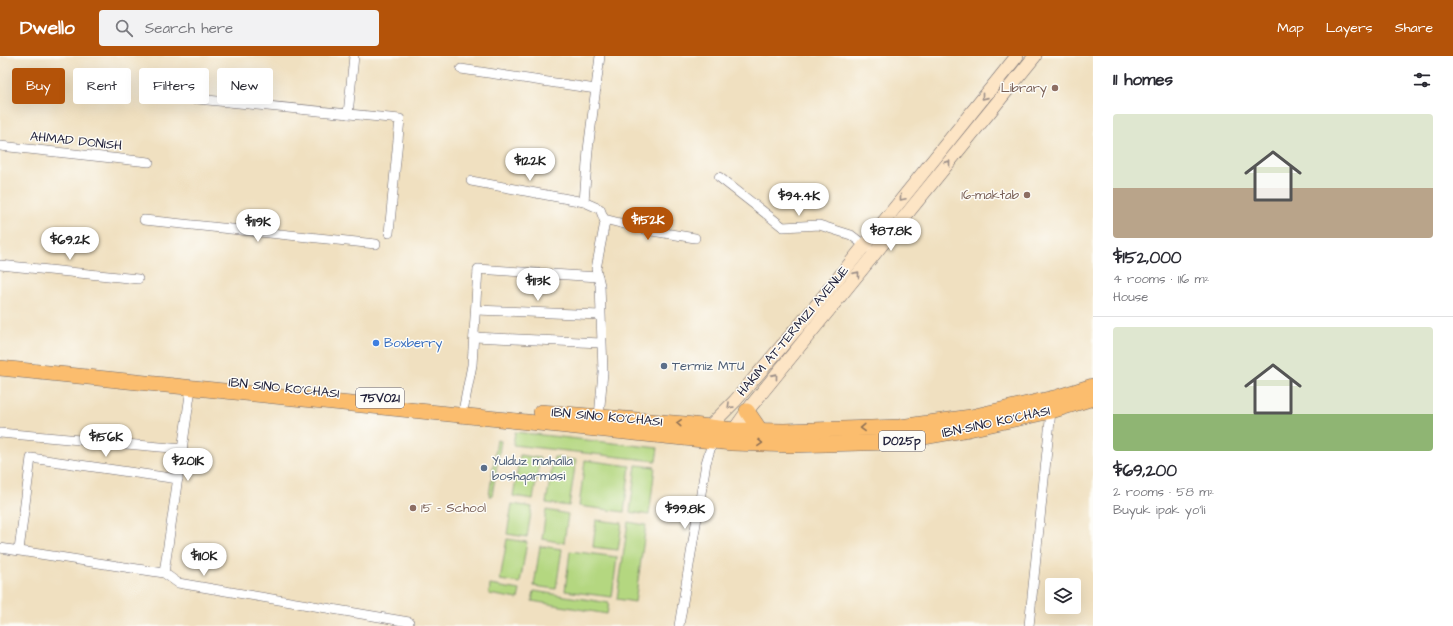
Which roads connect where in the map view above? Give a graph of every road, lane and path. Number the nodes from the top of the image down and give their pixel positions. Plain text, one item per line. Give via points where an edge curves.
1 (354, 56) edge
2 (600, 56) edge
3 (1017, 56) edge
4 (1036, 56) edge
5 (462, 69) dead end
6 (596, 89) junction
7 (209, 100) edge
8 (348, 114) junction
9 (0, 146) edge
10 (149, 162) dead end
11 (719, 177) dead end
12 (471, 181) dead end
13 (584, 202) junction
14 (604, 219) junction
15 (144, 220) dead end
16 (389, 233) dead end
17 (696, 238) dead end
18 (376, 244) dead end
19 (864, 244) junction
20 (874, 252) junction
21 (0, 265) edge
22 (598, 277) junction
23 (138, 279) dead end
24 (476, 310) junction
25 (600, 315) junction
26 (474, 337) junction
27 (601, 342) junction
28 (0, 358) edge
29 (0, 368) edge
30 (1093, 386) edge
31 (191, 388) junction
32 (1093, 398) edge
33 (464, 406) junction
34 (747, 411) junction
35 (1051, 411) junction
36 (599, 417) junction
37 (760, 430) junction
38 (0, 433) edge
39 (710, 435) junction
40 (733, 436) junction
41 (182, 449) junction
42 (178, 479) junction
43 (0, 548) edge
44 (19, 550) junction
45 (164, 573) junction
46 (409, 622) dead end
47 (679, 626) edge
48 (1029, 626) edge

1 - 8 street
2 - 6 street
3 -> 19 main road, HAKIM AT-TERMIZI AVENUE
20 -> 4 main road, HAKIM AT-TERMIZI AVENUE
5 - 6 street
6 - 13 street
7 - 8 street
8 - 16 street via 400,119
9 - 10 street, AHMAD DONISH
11 - 19 street via 783,227 819,225 851,235
12 - 13 street
13 - 14 street via 600,209
14 - 17 street via 652,231
14 - 22 street via 596,269
15 - 18 street
19 - 20 street
19 -> 39 main road, HAKIM AT-TERMIZI AVENUE
34 -> 20 main road, HAKIM AT-TERMIZI AVENUE
21 - 23 street
22 - 24 street via 478,269
22 - 25 street
24 - 25 street
24 - 26 street
25 - 27 street
26 - 27 street
26 - 33 street via 470,383
27 - 36 street via 603,372
28 - 33 main road, IBN SINO KO'CHASI / 75V021
29 - 31 main road, IBN SINO KO'CHASI / 75V021
30 -> 37 main road, IBN-SINO KO'CHASI / D025p via 971,418 916,425
31 - 39 main road, IBN SINO KO'CHASI / 75V021
31 - 41 street
32 - 35 main road, IBN-SINO KO'CHASI / D025p
33 - 36 main road, IBN SINO KO'CHASI / 75V021
34 - 37 main road
34 - 40 main road, HAKIM AT-TERMIZI AVENUE
40 -> 35 main road, IBN-SINO KO'CHASI / D025p via 791,446 895,442
35 - 48 street
39 -> 36 main road, IBN SINO KO'CHASI / 75V021
37 - 40 main road
38 - 41 street
39 - 40 main road, IBN-SINO KO'CHASI / D025p
39 - 47 street
41 - 42 street
42 - 44 street via 30,458
42 - 45 street
43 - 44 street
44 - 45 street
45 - 46 street via 178,583

